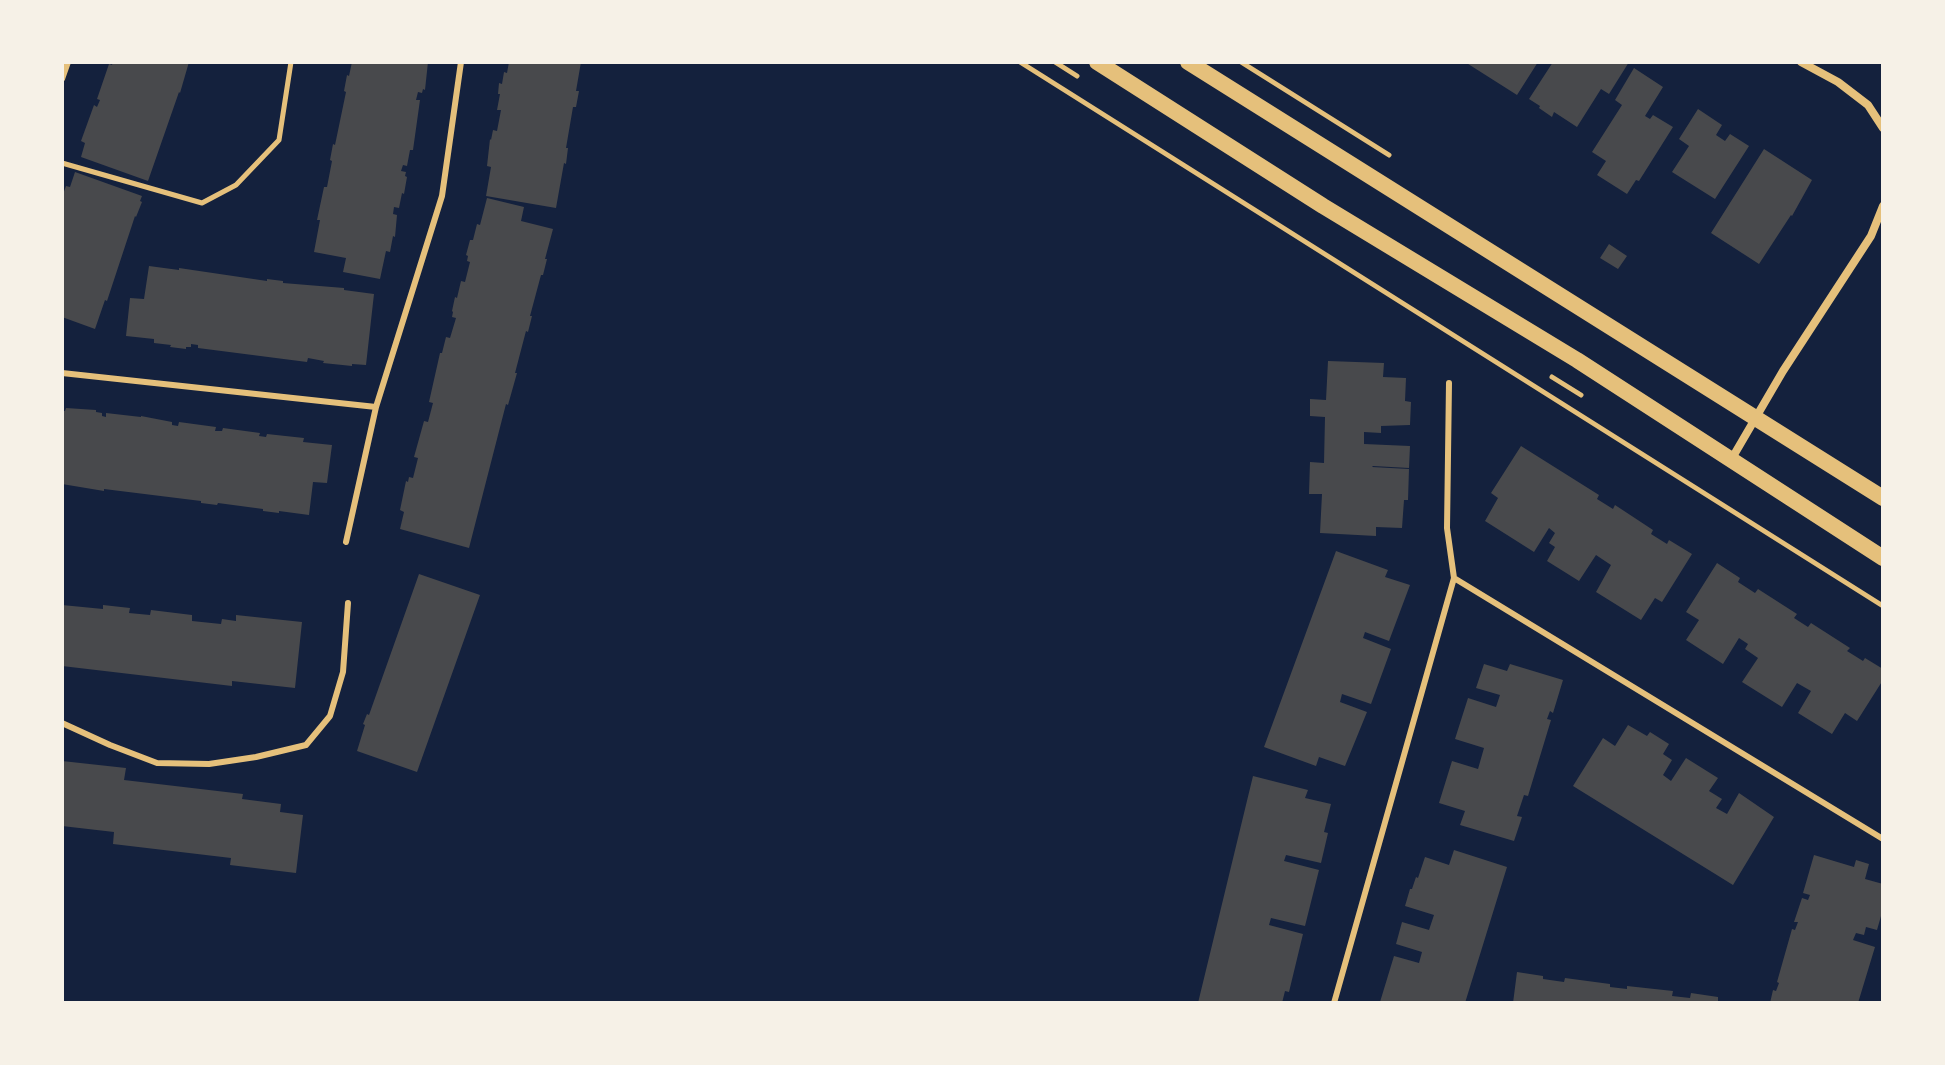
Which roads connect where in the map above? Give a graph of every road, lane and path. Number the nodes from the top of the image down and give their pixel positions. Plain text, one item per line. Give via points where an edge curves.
1 (68, 62) edge
2 (291, 62) edge
3 (461, 62) edge
4 (1020, 62) edge
5 (1097, 62) edge
6 (1188, 62) edge
7 (1801, 62) edge
8 (62, 79) edge
9 (1883, 128) edge
10 (62, 163) edge
11 (1883, 206) edge
12 (62, 373) edge
13 (1449, 383) dead end
14 (376, 407) junction
15 (1755, 418) junction
16 (1730, 461) junction
17 (1883, 498) edge
18 (346, 542) dead end
19 (1883, 558) edge
20 (1454, 578) junction
21 (348, 603) dead end
22 (1883, 606) edge
23 (62, 723) edge
24 (1883, 839) edge
25 (1334, 1003) edge

1 - 8 lane
2 - 10 path via 279,140 236,185 202,203
3 - 14 lane via 442,196
4 - 22 path
5 - 16 main road
6 - 15 main road
7 - 9 street via 1868,105
11 - 15 street via 1871,236
12 - 14 lane
13 - 20 lane via 1447,528
14 - 18 lane
15 - 16 street
15 - 17 main road
16 - 19 main road
20 - 24 lane
20 - 25 lane
21 - 23 lane via 343,672 330,716 306,745 209,764 157,763

